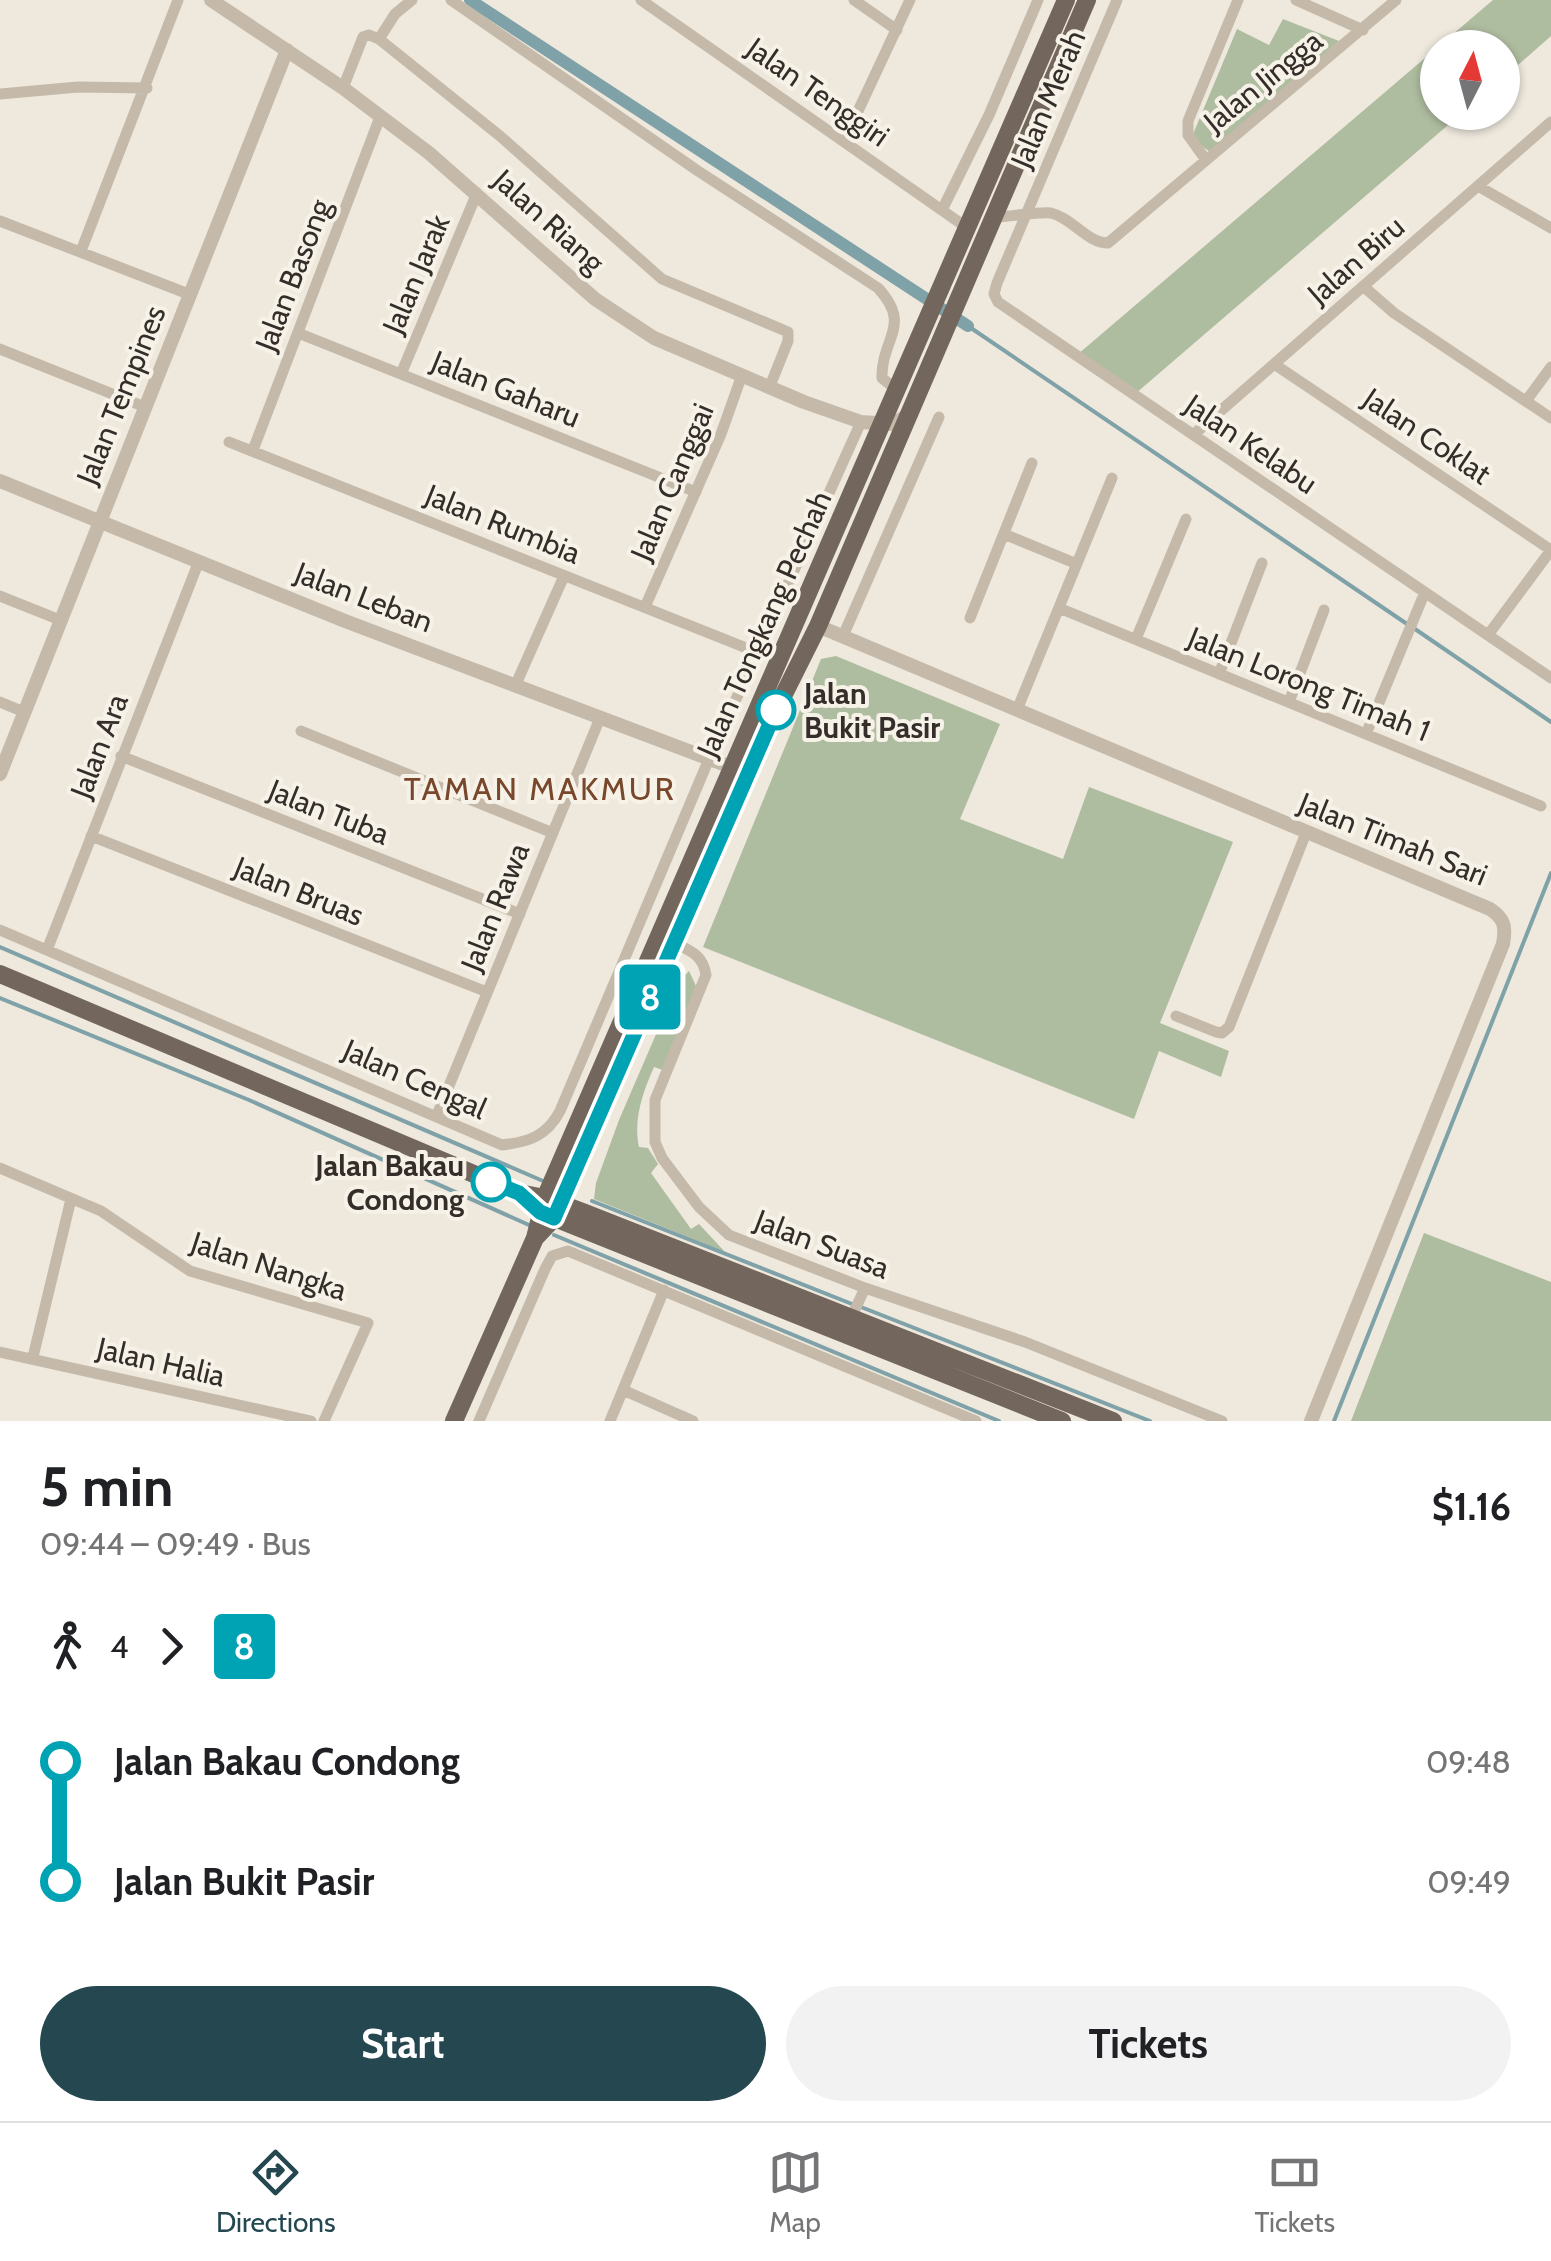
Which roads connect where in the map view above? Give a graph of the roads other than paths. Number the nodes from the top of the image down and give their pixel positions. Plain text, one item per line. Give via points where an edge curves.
1 (178, 0) edge
2 (211, 0) edge
3 (412, 0) edge
4 (451, 0) edge
5 (641, 0) edge
6 (854, 0) edge
7 (910, 0) edge
8 (1038, 0) edge
9 (1066, 0) edge
10 (1087, 0) edge
11 (1118, 0) edge
12 (1238, 0) edge
13 (1296, 0) edge
14 (1396, 0) edge
15 (897, 30) junction
16 (1363, 30) junction
17 (379, 39) junction
18 (287, 50) junction
19 (147, 88) junction
20 (343, 88) junction
21 (0, 94) edge
22 (380, 117) junction
23 (1551, 122) edge
24 (844, 141) junction
25 (1206, 160) junction
26 (1478, 186) junction
27 (477, 193) junction
28 (942, 210) junction
29 (995, 217) junction
30 (1024, 217) junction
31 (0, 222) edge
32 (966, 227) junction
33 (1551, 228) edge
34 (80, 252) junction
35 (1364, 286) junction
36 (191, 296) junction
37 (298, 333) junction
38 (0, 349) edge
39 (1274, 364) junction
40 (1551, 367) edge
41 (402, 374) junction
42 (742, 375) junction
43 (770, 386) junction
44 (898, 392) junction
45 (1526, 401) junction
46 (145, 406) junction
47 (911, 414) junction
48 (939, 417) dead end
49 (1551, 418) edge
50 (861, 422) junction
51 (882, 426) junction
52 (1193, 435) junction
53 (229, 442) dead end
54 (252, 450) junction
55 (1032, 463) dead end
56 (1112, 478) dead end
57 (0, 481) edge
58 (696, 492) junction
59 (1186, 519) dead end
60 (99, 521) junction
61 (1004, 534) junction
62 (1551, 550) edge
63 (199, 561) junction
64 (1262, 563) dead end
65 (1077, 564) junction
66 (821, 567) junction
67 (564, 576) junction
68 (1425, 592) junction
69 (0, 596) edge
70 (645, 607) junction
71 (1059, 608) junction
72 (1324, 610) dead end
73 (970, 618) dead end
74 (60, 620) junction
75 (818, 626) junction
76 (843, 636) junction
77 (1488, 636) junction
78 (1136, 640) junction
79 (759, 653) junction
80 (778, 664) junction
81 (1219, 674) junction
82 (1551, 678) edge
83 (516, 684) junction
84 (0, 702) edge
85 (1289, 702) junction
86 (778, 704) junction
87 (1017, 710) junction
88 (24, 712) junction
89 (600, 718) junction
90 (301, 731) dead end
91 (1366, 734) junction
92 (121, 756) junction
93 (709, 759) junction
94 (3, 767) edge
95 (730, 767) junction
96 (1540, 806) dead end
97 (553, 833) junction
98 (1306, 833) junction
99 (91, 836) junction
100 (520, 914) junction
101 (0, 930) edge
102 (674, 943) junction
103 (47, 950) junction
104 (0, 974) edge
105 (487, 992) junction
106 (1176, 1016) dead end
107 (604, 1100) junction
108 (437, 1114) junction
109 (0, 1168) edge
110 (71, 1199) junction
111 (550, 1208) junction
112 (585, 1213) junction
113 (664, 1290) junction
114 (858, 1303) junction
115 (0, 1352) edge
116 (33, 1356) junction
117 (623, 1390) junction
118 (311, 1421) edge
119 (324, 1421) edge
120 (454, 1421) edge
121 (479, 1421) edge
122 (610, 1421) edge
123 (693, 1421) edge
124 (976, 1421) edge
125 (1062, 1421) edge
126 (1114, 1421) edge
127 (1222, 1421) edge
128 (1311, 1421) edge

1 - 19 street
2 - 18 street, Jalan Riang
3 - 17 street
4 - 44 street via 878,288 896,316 882,378
5 - 24 street, Jalan Tenggiri
6 - 15 street
7 - 15 street
8 - 28 street
9 - 32 main road, Jalan Tongkang Pechah
10 - 29 main road, Jalan Tongkang Pechah
11 - 30 street, Jalan Merah
12 - 25 street, Jalan Jingga via 1188,121 1188,135
13 - 16 street
14 - 16 street, Jalan Jingga
15 - 24 street
16 - 25 street, Jalan Jingga
17 - 20 street via 363,37
17 - 43 street via 662,279 788,332
18 - 20 street, Jalan Riang
18 - 36 street, Jalan Tempines
19 - 21 street
19 - 34 street
20 - 22 street, Jalan Riang
22 - 27 street, Jalan Riang
22 - 37 street, Jalan Basong
23 - 26 street, Jalan Biru
24 - 28 street, Jalan Tenggiri
25 - 30 street, Jalan Jingga via 1108,243 1050,213
26 - 33 street
26 - 35 street, Jalan Biru
27 - 41 street, Jalan Jarak
27 - 42 street, Jalan Riang via 596,300 654,338
28 - 32 street, Jalan Tenggiri
29 - 30 street
29 - 47 main road, Jalan Tongkang Pechah
30 - 52 street, Jalan Kelabu via 994,294 998,302
31 - 34 street
32 - 44 main road, Jalan Tongkang Pechah
34 - 36 street
35 - 39 street, Jalan Biru
35 - 45 street
36 - 46 street, Jalan Tempines
37 - 41 street, Jalan Gaharu
37 - 54 street, Jalan Basong
38 - 46 street
39 - 52 street, Jalan Biru
39 - 62 street, Jalan Coklat
40 - 45 street
41 - 58 street, Jalan Gaharu
42 - 43 street, Jalan Riang
42 - 58 street, Jalan Canggai
43 - 50 street, Jalan Riang
44 - 51 main road, Jalan Tongkang Pechah
45 - 49 street
46 - 60 street, Jalan Tempines
47 - 51 street
47 - 75 main road, Jalan Tongkang Pechah
48 - 76 street
50 - 51 street, Jalan Riang
50 - 79 street, Jalan Cengal
51 - 66 main road, Jalan Tongkang Pechah
52 - 68 street, Jalan Kelabu
53 - 54 street, Jalan Rumbia
54 - 67 street, Jalan Rumbia
55 - 61 street
56 - 65 street
57 - 60 street, Jalan Leban
58 - 70 street, Jalan Canggai
59 - 78 street
60 - 63 street, Jalan Leban
60 - 74 street, Jalan Tempines
61 - 65 street
61 - 73 street
62 - 77 street
63 - 83 street, Jalan Leban
63 - 92 street, Jalan Ara
64 - 81 street
65 - 71 street
66 - 75 main road
66 - 80 main road, Jalan Tongkang Pechah
67 - 70 street, Jalan Rumbia
67 - 83 street
68 - 77 street, Jalan Kelabu
68 - 91 street
69 - 74 street
70 - 79 street, Jalan Rumbia
71 - 78 street, Jalan Lorong Timah 1
71 - 87 street
72 - 85 street
74 - 88 street, Jalan Tempines
75 - 76 street, Jalan Timah Sari
75 - 80 main road via 806,629
75 - 86 main road, Jalan Tongkang Pechah
76 - 87 street, Jalan Timah Sari
77 - 82 street, Jalan Kelabu
78 - 81 street, Jalan Lorong Timah 1
79 - 93 street, Jalan Cengal
80 - 95 main road, Jalan Tongkang Pechah
81 - 85 street, Jalan Lorong Timah 1
83 - 89 street, Jalan Leban
84 - 88 street
85 - 91 street, Jalan Lorong Timah 1
86 - 95 main road via 766,712 744,762
86 - 102 main road, Jalan Tongkang Pechah
87 - 98 street, Jalan Timah Sari
88 - 94 street, Jalan Tempines
89 - 93 street, Jalan Leban
89 - 97 street, Jalan Rawa
90 - 97 street
91 - 96 street, Jalan Lorong Timah 1
92 - 99 street, Jalan Ara
92 - 100 street, Jalan Tuba
93 - 95 street, Jalan Leban
93 - 108 street, Jalan Cengal via 551,1128 502,1144
95 - 111 main road, Jalan Tongkang Pechah
97 - 100 street, Jalan Rawa
98 - 106 street via 1230,1027 1216,1032
98 - 128 street, Jalan Timah Sari via 1490,908 1506,928
99 - 103 street, Jalan Ara
99 - 105 street, Jalan Bruas
100 - 105 street, Jalan Rawa
101 - 103 street, Jalan Cengal
102 - 107 main road, Jalan Tongkang Pechah
102 - 114 street, Jalan Suasa via 698,954 706,975 655,1100 655,1142 662,1158 729,1236
103 - 108 street, Jalan Cengal
104 - 111 main road
105 - 108 street, Jalan Rawa
107 - 111 main road, Jalan Tongkang Pechah
107 - 112 main road via 580,1186
109 - 110 street, Jalan Nangka
110 - 116 street
110 - 119 street, Jalan Nangka via 115,1219 190,1271 368,1323
111 - 112 main road
111 - 120 main road, Jalan Tongkang Pechah
111 - 125 main road
112 - 114 main road
113 - 117 street
113 - 121 street via 568,1251 552,1256
113 - 124 street
114 - 126 main road
114 - 127 street, Jalan Suasa via 1025,1342
115 - 116 street, Jalan Halia
116 - 118 street, Jalan Halia
117 - 122 street
117 - 123 street

